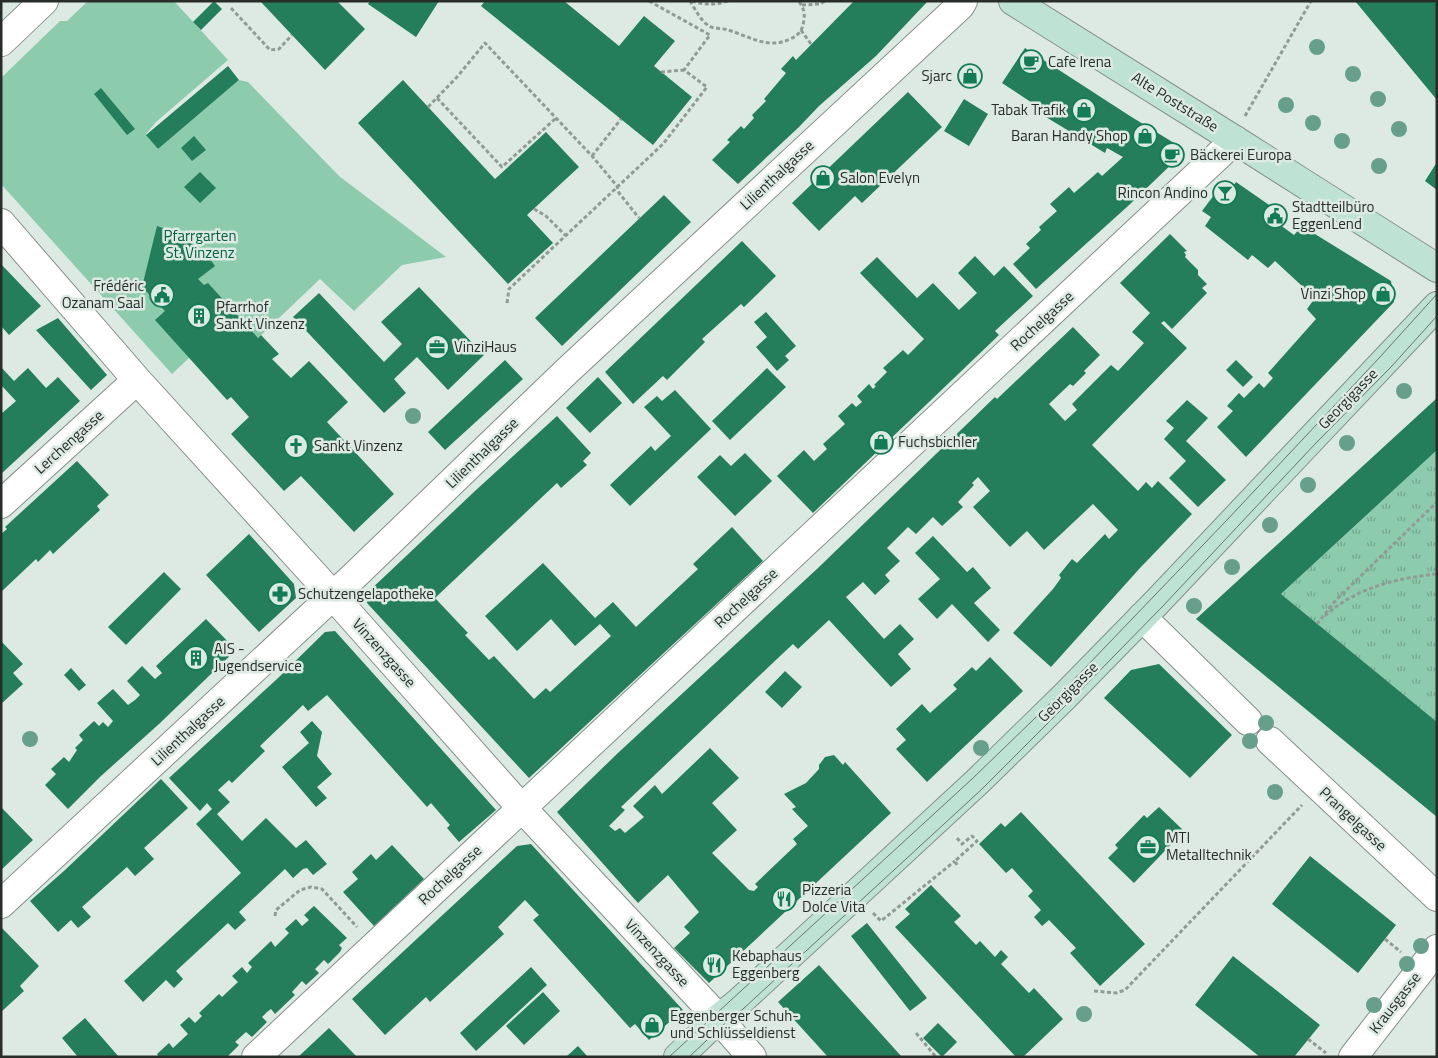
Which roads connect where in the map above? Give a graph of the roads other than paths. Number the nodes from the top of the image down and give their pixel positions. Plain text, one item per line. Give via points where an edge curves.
1 (44, 1) edge
2 (962, 1) edge
3 (1013, 1) edge
4 (1, 42) edge
5 (1239, 130) junction
6 (1, 223) edge
7 (1437, 268) edge
8 (1437, 306) edge
9 (138, 380) junction
10 (1, 504) edge
11 (333, 596) junction
12 (1142, 617) junction
13 (1248, 721) dead end
14 (1270, 741) dead end
15 (522, 808) junction
16 (1437, 897) edge
17 (1, 904) edge
18 (1437, 949) edge
19 (718, 1019) junction
20 (256, 1057) edge
21 (678, 1057) edge
22 (752, 1057) edge
23 (1354, 1057) edge

1 - 4 street
2 - 11 street, Lilienthalgasse via 553,384
3 - 5 main road, Alte Poststraße
5 - 7 main road, Alte Poststraße
5 - 15 street, Rochelgasse
6 - 9 street, Vinzenzgasse
8 - 12 main road, Georgigasse
9 - 10 street, Lerchengasse
9 - 11 street, Vinzenzgasse
11 - 15 street, Vinzenzgasse
11 - 17 street, Lilienthalgasse
12 - 13 street
12 - 19 main road, Georgigasse via 977,782
14 - 16 street, Prangelgasse
15 - 19 street, Vinzenzgasse
15 - 20 street, Rochelgasse
18 - 23 street, Krausgasse
19 - 21 main road, Georgigasse
19 - 22 street, Vinzenzgasse

